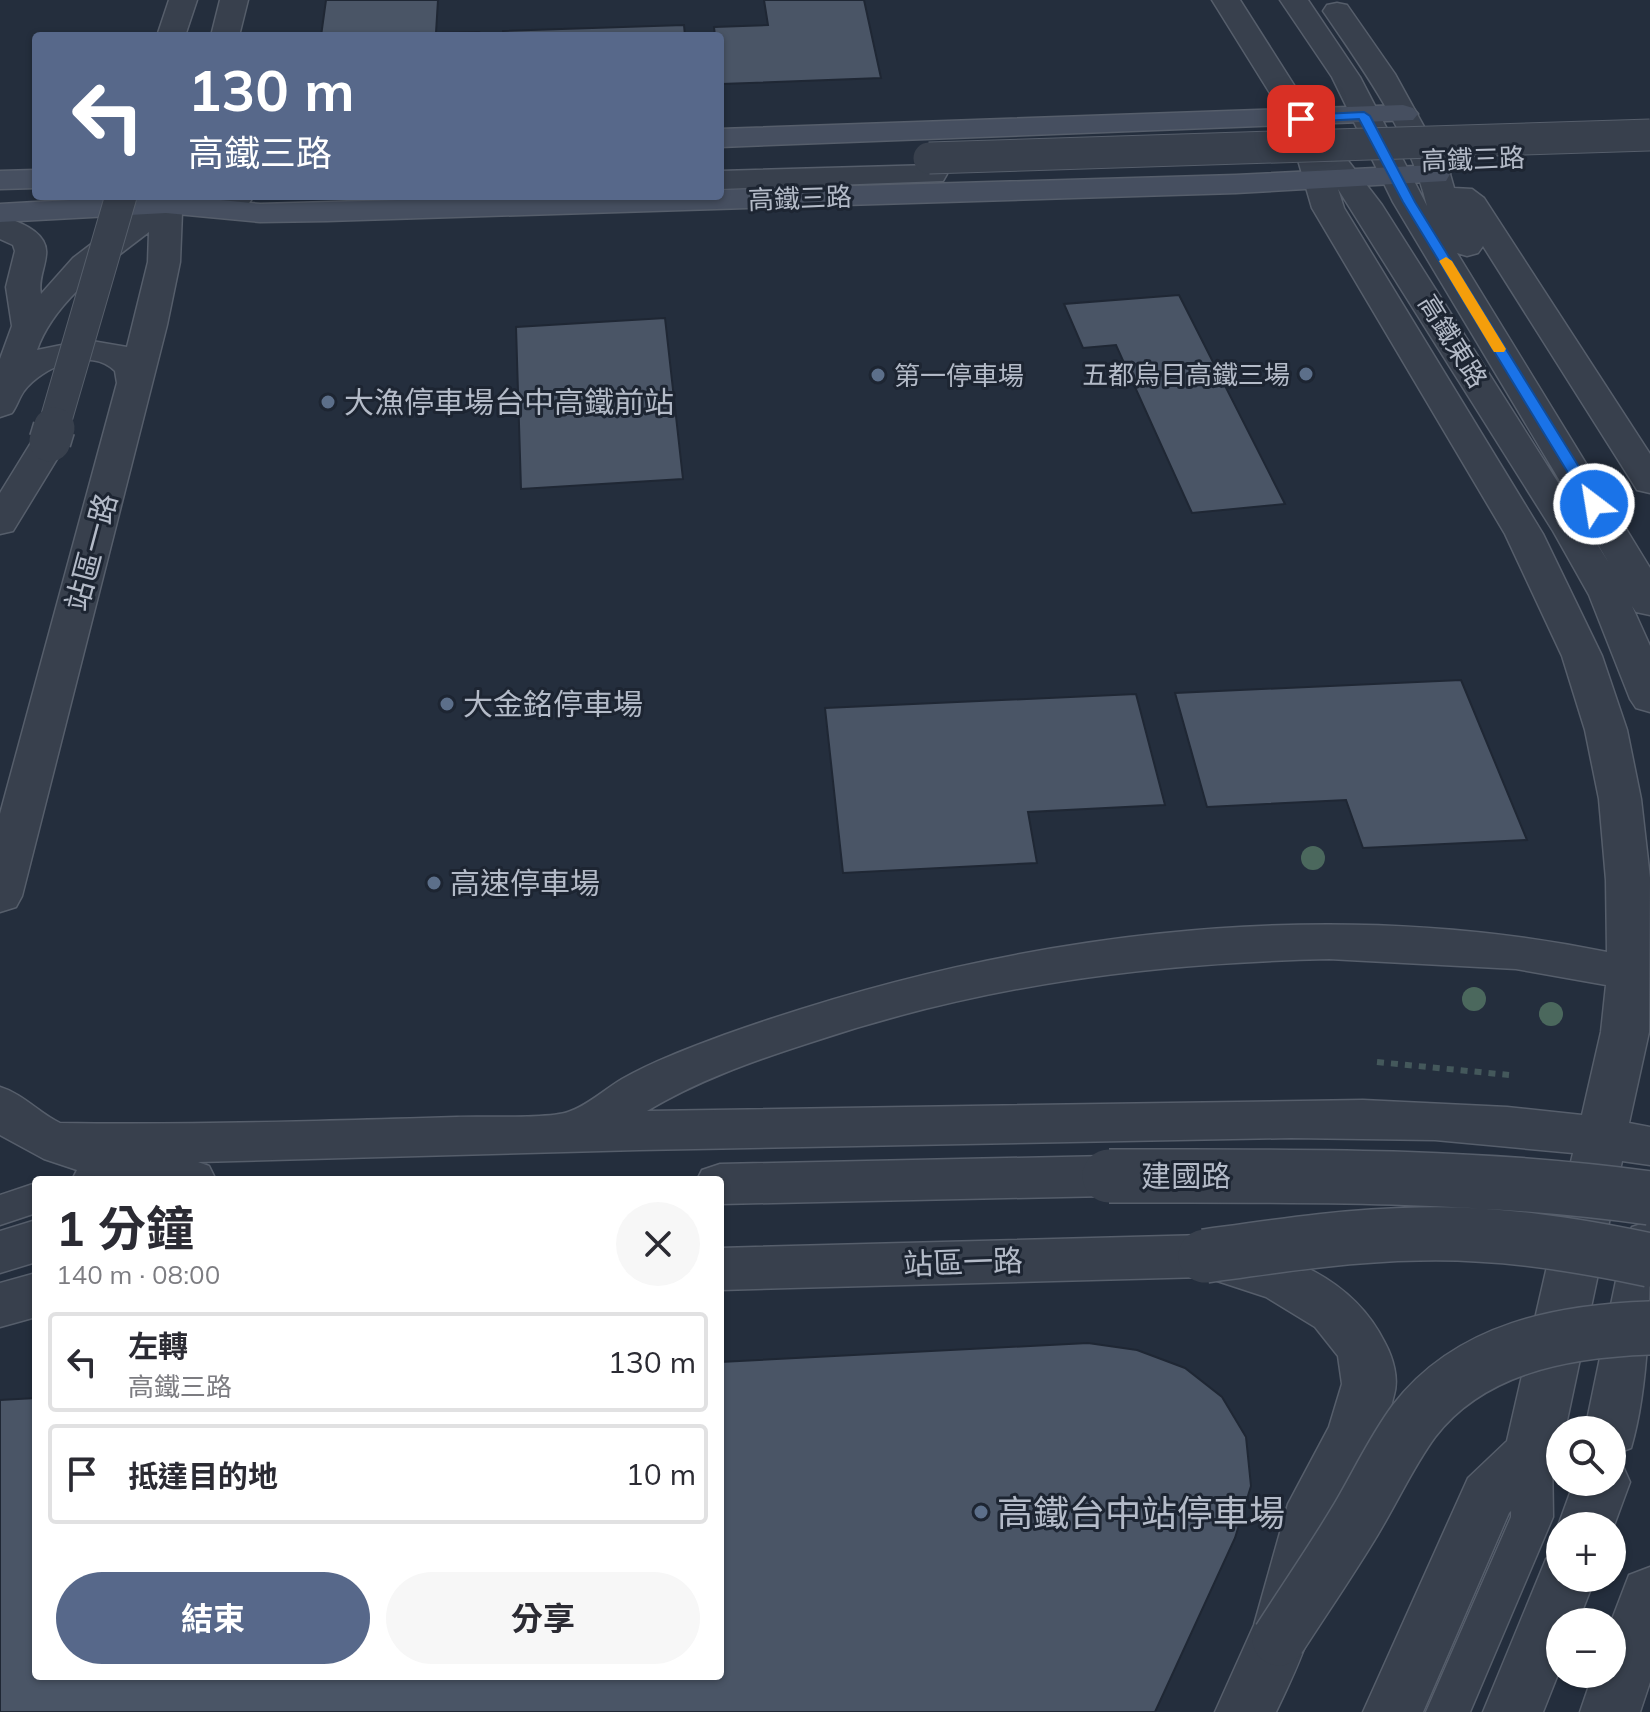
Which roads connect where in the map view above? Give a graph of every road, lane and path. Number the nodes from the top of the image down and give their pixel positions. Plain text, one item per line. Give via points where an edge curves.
1 (183, 0) edge
2 (234, 0) edge
3 (1226, 0) edge
4 (1294, 0) edge
5 (1329, 0) edge
6 (172, 32) edge
7 (226, 32) edge
8 (1403, 114) junction
9 (1364, 116) junction
10 (1301, 119) junction
11 (1650, 135) edge
12 (724, 138) edge
13 (1650, 153) edge
14 (724, 162) edge
15 (930, 166) junction
16 (1435, 174) junction
17 (1395, 176) junction
18 (32, 179) edge
19 (0, 180) edge
20 (724, 180) edge
21 (1333, 180) junction
22 (724, 199) edge
23 (120, 200) edge
24 (168, 200) edge
25 (704, 200) edge
26 (0, 213) edge
27 (0, 226) edge
28 (29, 326) junction
29 (135, 385) junction
30 (2, 399) edge
31 (1650, 482) edge
32 (0, 523) edge
33 (1650, 541) edge
34 (1650, 603) edge
35 (1650, 699) edge
36 (0, 896) edge
37 (1630, 973) junction
38 (1377, 1062) dead end
39 (1509, 1075) dead end
40 (0, 1106) edge
41 (576, 1132) junction
42 (282, 1141) junction
43 (1626, 1141) edge
44 (56, 1142) junction
45 (109, 1173) edge
46 (144, 1176) edge
47 (724, 1184) edge
48 (1650, 1198) edge
49 (32, 1199) edge
50 (0, 1210) edge
51 (32, 1242) edge
52 (1650, 1242) edge
53 (0, 1252) edge
54 (1205, 1256) junction
55 (1650, 1260) edge
56 (724, 1269) edge
57 (0, 1282) edge
58 (32, 1284) edge
59 (32, 1296) edge
60 (0, 1305) edge
61 (1650, 1328) edge
62 (1615, 1416) edge
63 (1532, 1453) junction
64 (1560, 1592) edge
65 (1650, 1594) edge
66 (1279, 1639) junction
67 (1245, 1712) edge
68 (1393, 1712) edge
69 (1448, 1712) edge
70 (1513, 1712) edge
71 (1610, 1712) edge

1 - 6 street
2 - 7 street
3 - 10 street
4 - 9 street, 高鐵東路 via 1346,77
5 - 8 street
8 - 9 street, 高鐵三路
8 - 16 street
9 - 10 street, 高鐵三路
9 - 17 street, 高鐵東路
10 - 12 street, 高鐵三路
10 - 21 street
11 - 15 street, 高鐵三路, bridge
13 - 15 street, 高鐵三路
14 - 15 street, 高鐵三路
15 - 20 street, 高鐵三路
16 - 17 street, 高鐵三路
16 - 31 street via 1473,205
16 - 33 street via 1443,207
17 - 21 street, 高鐵三路
17 - 34 street, 高鐵東路
18 - 19 street
21 - 22 street, 高鐵三路
21 - 35 street, 高鐵東路 via 1366,205 1572,531 1608,595
21 - 37 street via 1328,208 1524,534 1582,656 1606,730 1620,799
23 - 32 street, bridge via 50,441
24 - 25 street, 高鐵三路 via 260,213
24 - 26 street, 高鐵三路
24 - 28 street via 85,265
24 - 29 street, 站區一路 via 164,262
27 - 28 street via 27,240 31,251 23,287
28 - 30 street
29 - 30 street via 132,367 120,358 80,350 36,363 19,375
29 - 36 street, 站區一路
37 - 41 street via 1520,952 1396,943 1252,944 1125,953 1004,971 841,1011 721,1055 644,1090
37 - 43 street
38 - 39 path
40 - 44 street via 23,1126
41 - 42 street
41 - 43 street via 1438,1121
42 - 44 street
42 - 45 lane
43 - 63 street
44 - 45 street
45 - 46 street
47 - 48 street, 建國路, bridge via 1109,1176 1487,1179
49 - 50 lane
51 - 53 street
52 - 62 street
54 - 55 street, bridge via 1391,1235 1496,1237 1588,1246
54 - 56 street, 站區一路
54 - 66 street, bridge via 1287,1280 1323,1302 1350,1327 1365,1357 1370,1385 1359,1422 1313,1514
57 - 58 street
59 - 60 street
61 - 66 street, bridge via 1597,1329 1550,1338 1501,1354 1460,1376 1425,1408
63 - 68 street via 1488,1496
63 - 69 lane via 1532,1517
64 - 70 street
65 - 71 street
66 - 67 street

